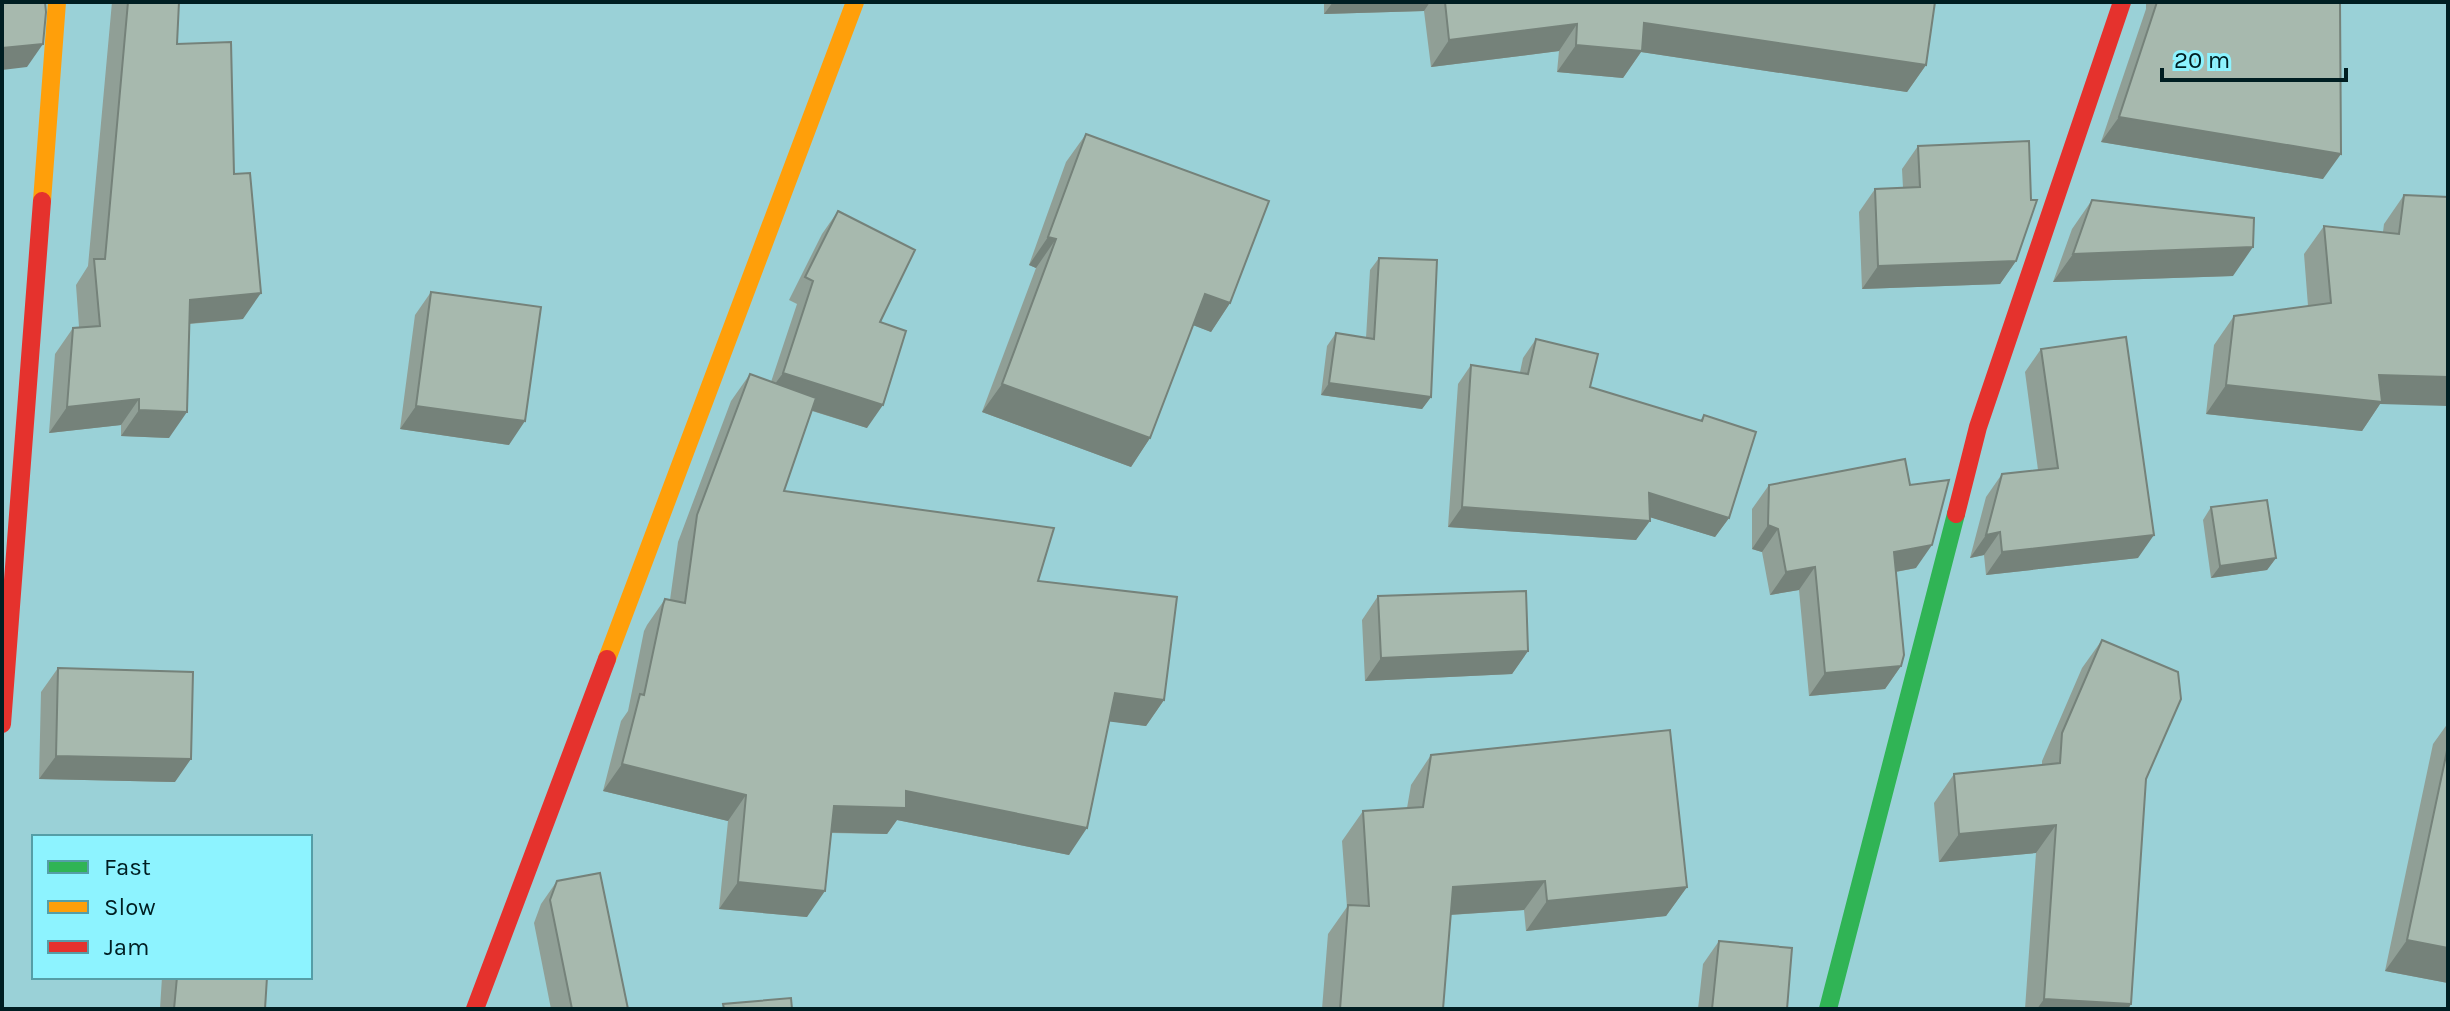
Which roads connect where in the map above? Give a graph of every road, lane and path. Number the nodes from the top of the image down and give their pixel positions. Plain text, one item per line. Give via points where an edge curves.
1 (57, 2) edge
2 (855, 2) edge
3 (2122, 2) edge
4 (2, 724) edge
5 (475, 1009) edge
6 (1828, 1009) edge

1 - 4 street
2 - 5 street
3 - 6 street via 1978,427

